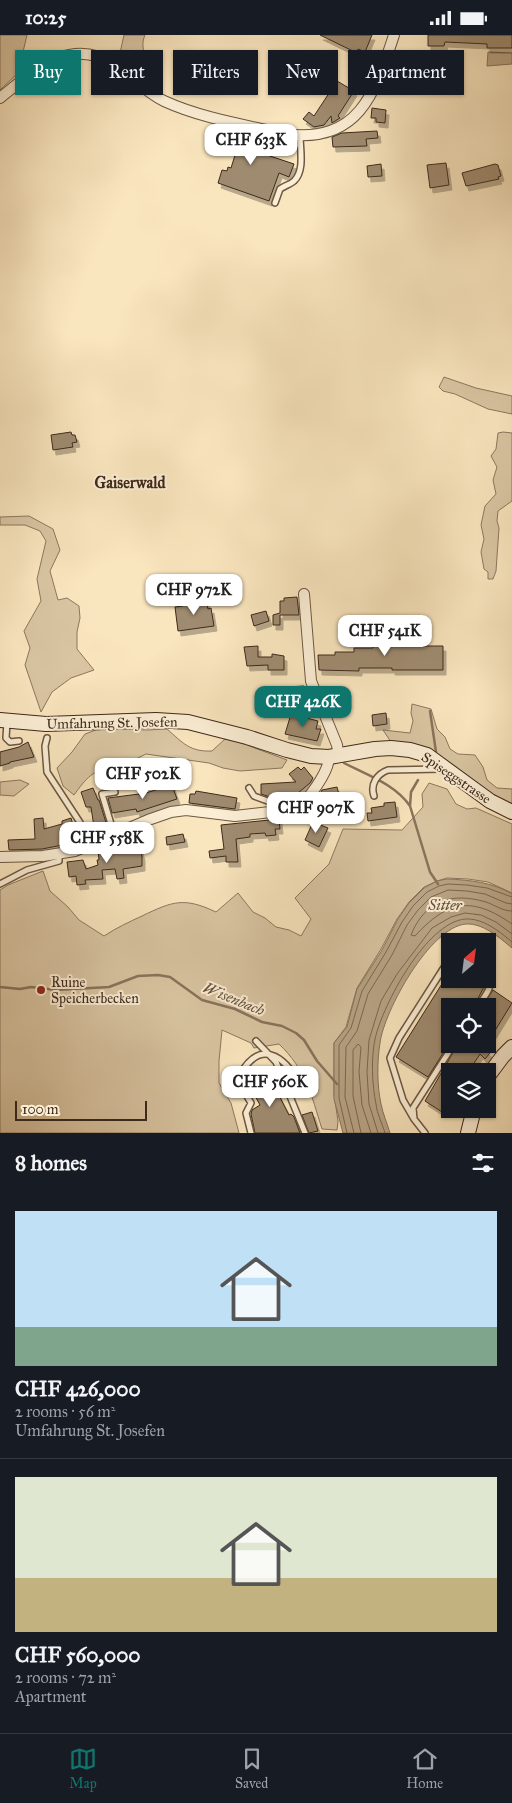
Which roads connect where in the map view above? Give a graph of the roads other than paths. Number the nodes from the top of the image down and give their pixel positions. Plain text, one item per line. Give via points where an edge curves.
1 (394, 35) edge
2 (0, 98) edge
3 (300, 136) junction
4 (275, 203) dead end
5 (304, 594) dead end
6 (4, 721) edge
7 (47, 738) dead end
8 (19, 741) dead end
9 (334, 757) junction
10 (447, 769) junction
11 (249, 788) dead end
12 (115, 792) dead end
13 (374, 796) dead end
14 (274, 813) junction
15 (512, 813) edge
16 (114, 835) junction
17 (92, 845) junction
18 (59, 854) junction
19 (0, 857) edge
20 (0, 885) edge
21 (441, 972) edge
22 (256, 1041) dead end
23 (512, 1047) edge
24 (448, 1053) edge
25 (268, 1054) junction
26 (496, 1065) edge
27 (305, 1093) dead end
28 (472, 1118) edge
29 (414, 1119) junction
30 (251, 1133) edge
31 (305, 1133) edge
32 (425, 1133) edge
33 (468, 1133) edge

1 - 3 street via 376,89 353,119 322,134
2 - 3 street via 44,63 68,54 86,54 114,65 157,98 182,109
3 - 4 lane via 300,172 294,182 280,189
5 - 9 street via 311,681 337,745
6 - 8 lane via 6,738
6 - 9 street, Umfahrung St. Josefen via 46,724 188,722 311,756
7 - 17 lane via 47,772
9 - 10 street, Spiseggstrasse via 375,749 410,750 427,755
9 - 14 street via 304,803 291,811
10 - 13 lane via 388,770 374,783
10 - 15 street, Spiseggstrasse
11 - 14 lane via 254,796 273,803
12 - 16 lane via 102,794
14 - 16 street via 227,816 186,809 148,820
16 - 17 street
17 - 18 street
18 - 19 street
18 - 20 lane via 59,861 27,870
21 - 29 lane via 390,1057 403,1100
22 - 25 lane
23 - 26 street
24 - 29 lane via 413,1107
25 - 27 lane via 285,1062
25 - 30 lane via 254,1057 239,1077 251,1103 246,1113
25 - 31 lane via 276,1062
28 - 33 street
29 - 32 lane

